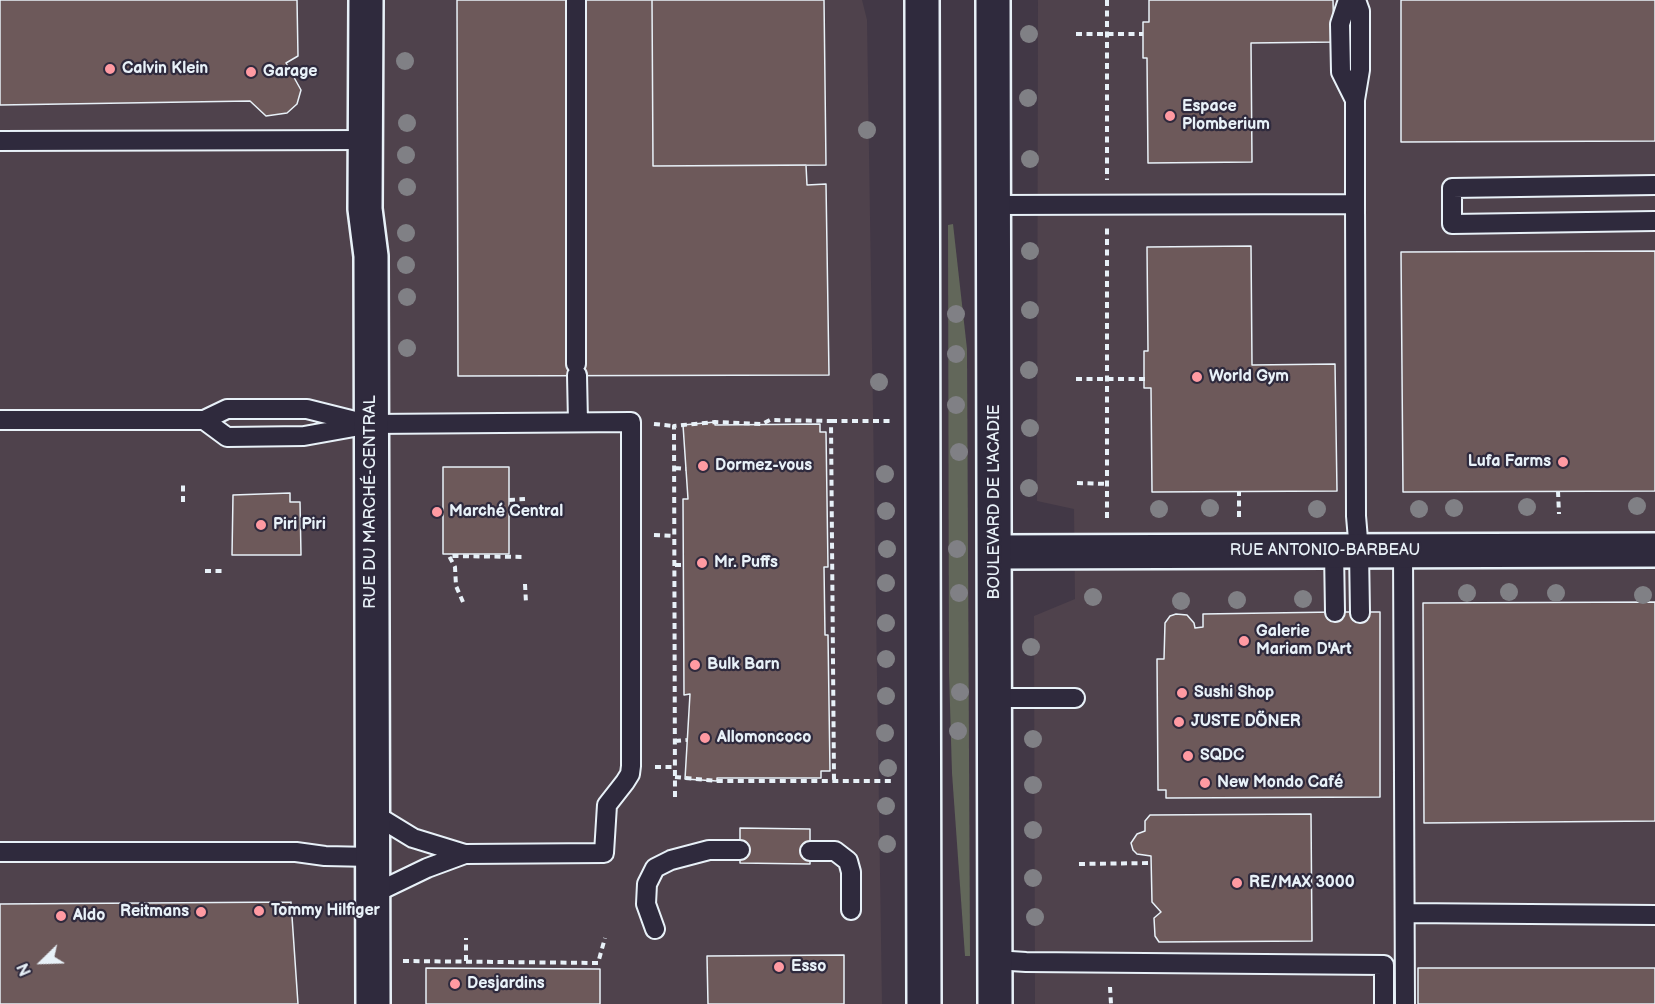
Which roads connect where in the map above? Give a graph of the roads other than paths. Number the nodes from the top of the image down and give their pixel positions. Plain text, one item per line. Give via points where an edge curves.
1 (366, 0) edge
2 (576, 0) edge
3 (993, 0) edge
4 (1348, 0) edge
5 (1356, 0) edge
6 (917, 6) edge
7 (1354, 100) junction
8 (365, 140) junction
9 (0, 141) edge
10 (1655, 185) edge
11 (1355, 204) junction
12 (993, 205) junction
13 (1655, 221) edge
14 (0, 420) edge
15 (204, 420) junction
16 (578, 422) junction
17 (371, 424) junction
18 (1655, 550) edge
19 (1347, 551) junction
20 (1403, 551) junction
21 (995, 552) junction
22 (1335, 612) dead end
23 (1360, 613) dead end
24 (994, 698) junction
25 (1075, 698) dead end
26 (372, 813) junction
27 (740, 850) dead end
28 (810, 851) dead end
29 (0, 852) edge
30 (465, 854) junction
31 (372, 857) junction
32 (373, 894) junction
33 (851, 910) dead end
34 (1405, 913) junction
35 (1655, 915) edge
36 (655, 929) dead end
37 (995, 960) junction
38 (1384, 965) junction
39 (1405, 965) junction
40 (373, 1004) edge
41 (924, 1004) edge
42 (995, 1004) edge
43 (1384, 1004) edge
44 (1405, 1004) edge

1 - 8 main road, RUE DU MARCHÉ-CENTRAL
2 - 16 lane
3 - 12 main road, BOULEVARD DE L'ACADIE
4 - 7 lane via 1340,24 1341,72
5 - 7 lane via 1360,70
6 - 41 main road
7 - 11 lane
8 - 9 lane
8 - 17 main road, RUE DU MARCHÉ-CENTRAL via 371,256
10 - 13 lane via 1452,188 1452,224
11 - 12 lane
11 - 19 lane via 1356,516
12 - 21 main road, BOULEVARD DE L'ACADIE
14 - 15 lane
15 - 17 lane via 227,409 307,409
15 - 17 lane via 227,436 310,436
16 - 17 lane
16 - 30 lane via 631,422 630,774 607,805 604,853
17 - 26 main road, RUE DU MARCHÉ-CENTRAL
18 - 20 main road, RUE ANTONIO-BARBEAU
19 - 20 main road, RUE ANTONIO-BARBEAU
19 - 21 main road, RUE ANTONIO-BARBEAU
19 - 22 lane
19 - 23 lane
20 - 34 lane
21 - 24 main road, BOULEVARD DE L'ACADIE
24 - 25 lane
24 - 37 main road, BOULEVARD DE L'ACADIE
26 - 30 lane via 406,835
26 - 31 main road, RUE DU MARCHÉ-CENTRAL
27 - 36 lane via 709,850 655,868 647,884 646,904
28 - 33 lane via 835,851 848,861
29 - 31 lane via 296,852
30 - 32 lane
31 - 32 main road, RUE DU MARCHÉ-CENTRAL
32 - 40 main road, RUE DU MARCHÉ-CENTRAL
34 - 35 lane
34 - 39 lane
37 - 38 lane
37 - 42 main road, BOULEVARD DE L'ACADIE
38 - 39 lane
38 - 43 lane
39 - 44 lane

